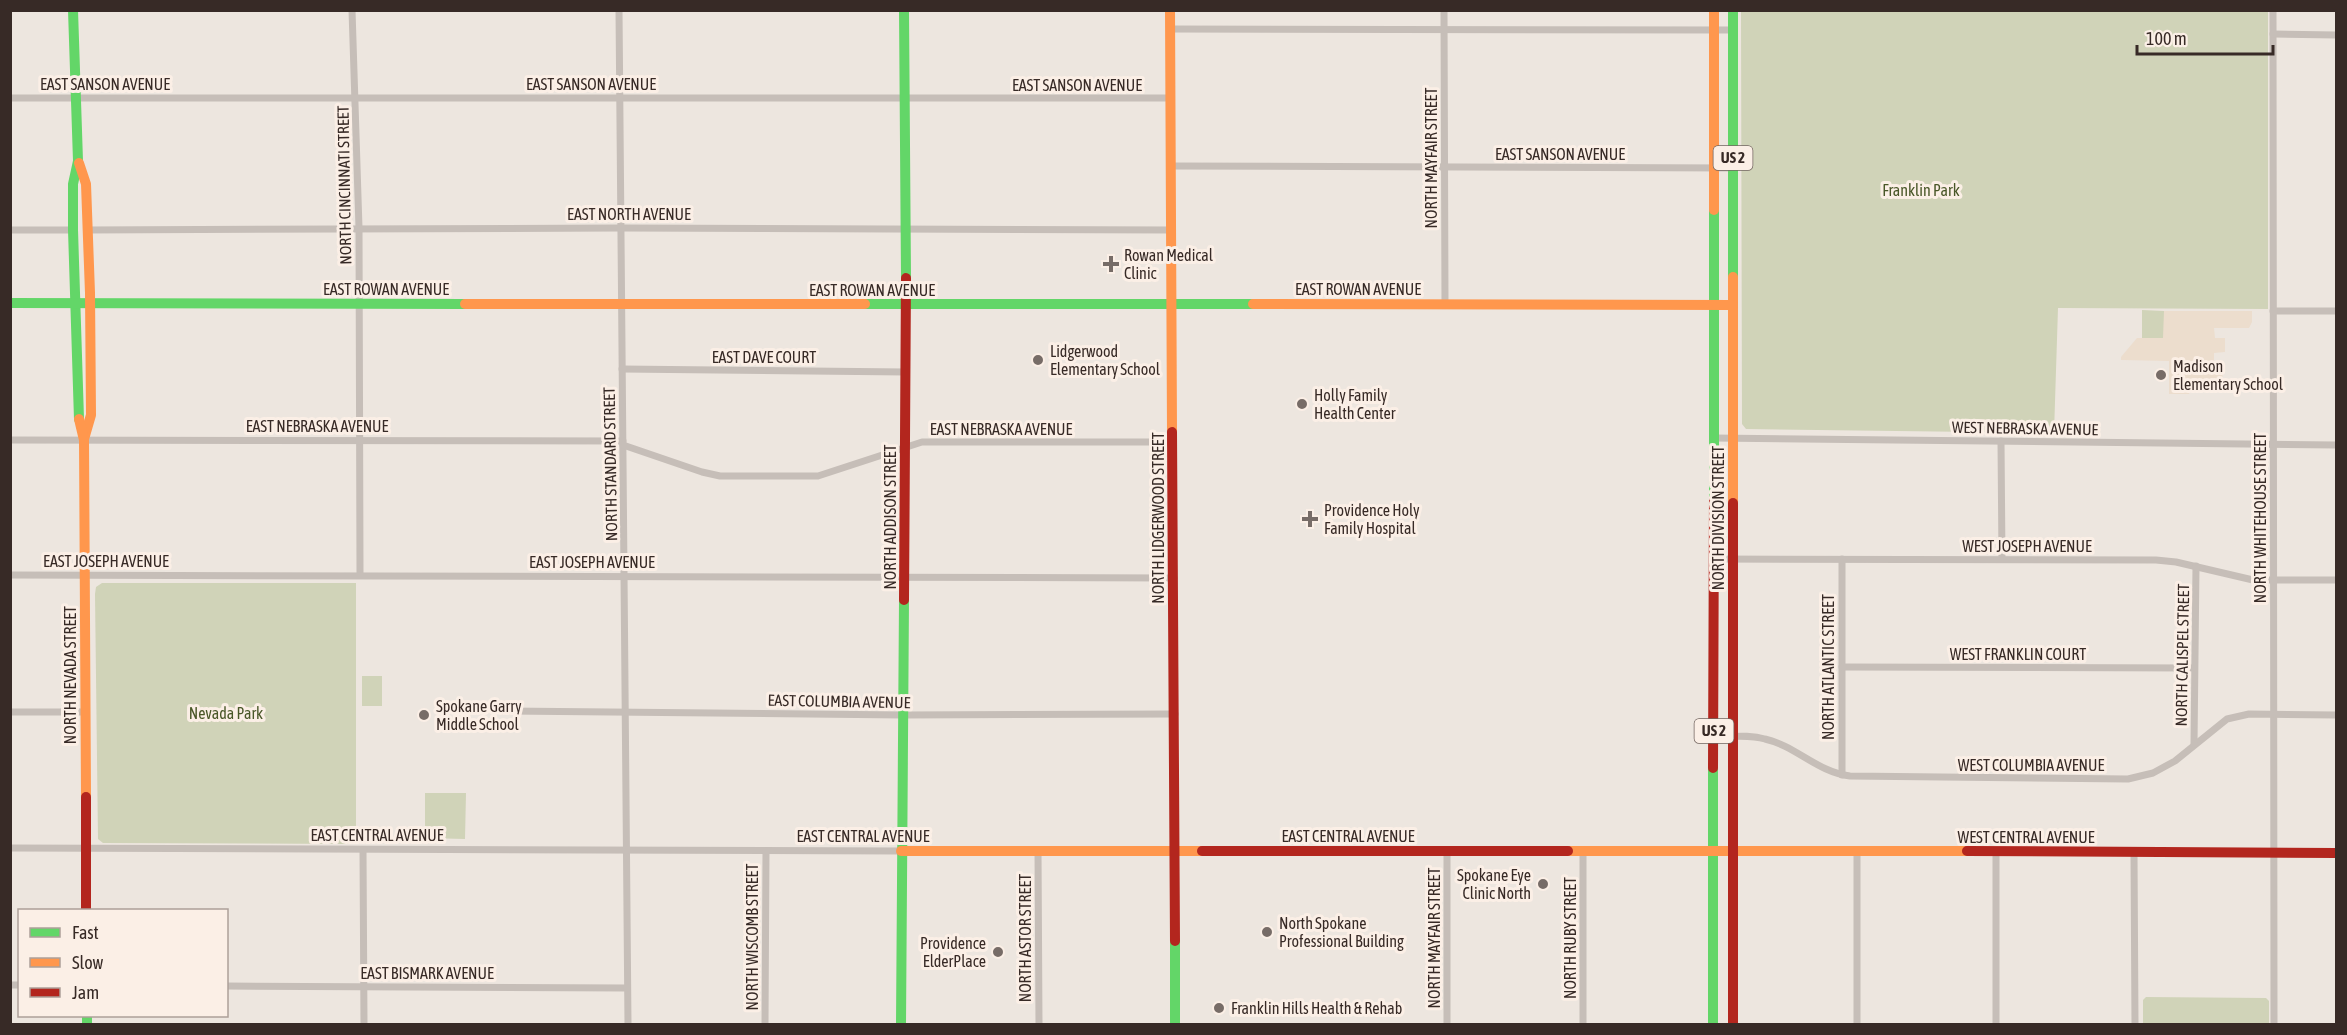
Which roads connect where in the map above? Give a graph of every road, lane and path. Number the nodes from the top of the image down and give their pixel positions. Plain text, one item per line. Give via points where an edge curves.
1 (73, 10) edge
2 (352, 10) edge
3 (619, 10) edge
4 (904, 10) edge
5 (1170, 10) edge
6 (1444, 10) edge
7 (1714, 10) edge
8 (1733, 10) edge
9 (2273, 10) edge
10 (1170, 29) junction
11 (1444, 30) junction
12 (1714, 30) junction
13 (1733, 30) junction
14 (2273, 34) junction
15 (2337, 35) edge
16 (355, 97) junction
17 (620, 97) junction
18 (10, 98) edge
19 (75, 98) junction
20 (1171, 98) junction
21 (904, 99) junction
22 (78, 161) junction
23 (1171, 166) junction
24 (1444, 167) junction
25 (1714, 168) junction
26 (1733, 168) junction
27 (359, 228) junction
28 (621, 228) junction
29 (10, 230) edge
30 (73, 230) junction
31 (87, 230) junction
32 (906, 230) junction
33 (1171, 230) junction
34 (10, 303) edge
35 (75, 303) junction
36 (90, 303) junction
37 (359, 304) junction
38 (622, 304) junction
39 (1173, 305) junction
40 (1445, 305) junction
41 (1714, 305) junction
42 (1733, 305) junction
43 (906, 306) junction
44 (2273, 311) junction
45 (2337, 311) edge
46 (622, 369) junction
47 (905, 372) junction
48 (1714, 438) junction
49 (1733, 438) junction
50 (10, 440) edge
51 (84, 440) junction
52 (359, 440) junction
53 (2001, 441) junction
54 (1173, 442) junction
55 (623, 443) junction
56 (2273, 444) junction
57 (2337, 445) edge
58 (905, 447) junction
59 (1842, 559) junction
60 (2002, 559) junction
61 (1714, 560) junction
62 (1733, 560) junction
63 (2196, 566) junction
64 (85, 574) junction
65 (360, 574) junction
66 (10, 575) edge
67 (625, 576) junction
68 (1173, 578) junction
69 (904, 579) junction
70 (2273, 579) junction
71 (2337, 580) edge
72 (1842, 667) junction
73 (2194, 668) junction
74 (502, 711) dead end
75 (627, 711) junction
76 (10, 712) edge
77 (84, 712) junction
78 (1175, 714) junction
79 (903, 715) junction
80 (2273, 715) junction
81 (2337, 715) edge
82 (1714, 737) junction
83 (1734, 737) junction
84 (2194, 744) junction
85 (1842, 775) junction
86 (10, 848) edge
87 (86, 848) junction
88 (363, 850) junction
89 (766, 850) junction
90 (627, 851) junction
91 (901, 851) junction
92 (1038, 851) junction
93 (1175, 851) junction
94 (1448, 851) junction
95 (1583, 851) junction
96 (1714, 851) junction
97 (1734, 851) junction
98 (1857, 851) junction
99 (1996, 852) junction
100 (2134, 853) junction
101 (2274, 854) junction
102 (2337, 854) edge
103 (86, 909) edge
104 (228, 986) edge
105 (363, 987) junction
106 (627, 988) junction
107 (364, 1024) edge
108 (628, 1024) edge
109 (765, 1024) edge
110 (901, 1024) edge
111 (1039, 1024) edge
112 (1175, 1024) edge
113 (1447, 1024) edge
114 (1583, 1024) edge
115 (1713, 1024) edge
116 (1733, 1024) edge
117 (1857, 1024) edge
118 (1996, 1024) edge
119 (2135, 1024) edge
120 (2274, 1024) edge

1 - 19 street, NORTH NEVADA STREET
2 - 16 street, NORTH CINCINNATI STREET
3 - 17 street, NORTH STANDARD STREET
4 - 21 street, NORTH ADDISON STREET
5 - 10 street, NORTH LIDGERWOOD STREET
6 - 11 street, NORTH MAYFAIR STREET
7 - 12 street, NORTH DIVISION STREET / US 2
8 - 13 street, NORTH DIVISION STREET / US 2
9 - 14 street, NORTH WHITEHOUSE STREET
10 - 11 street
10 - 20 street, NORTH LIDGERWOOD STREET
11 - 12 street
11 - 24 street, NORTH MAYFAIR STREET
12 - 13 street
12 - 25 street, NORTH DIVISION STREET / US 2
13 - 26 street, NORTH DIVISION STREET / US 2
14 - 15 street
14 - 44 street, NORTH WHITEHOUSE STREET
16 - 17 street, EAST SANSON AVENUE
16 - 19 street, EAST SANSON AVENUE
16 - 27 street, NORTH CINCINNATI STREET
17 - 21 street, EAST SANSON AVENUE
17 - 28 street, NORTH STANDARD STREET
18 - 19 street, EAST SANSON AVENUE
19 - 22 street, NORTH NEVADA STREET
20 - 21 street, EAST SANSON AVENUE
20 - 23 street, NORTH LIDGERWOOD STREET
21 - 32 street, NORTH ADDISON STREET
22 - 30 street, NORTH NEVADA STREET via 73,184
22 - 31 street, NORTH NEVADA STREET via 86,184
23 - 24 street, EAST SANSON AVENUE
23 - 33 street, NORTH LIDGERWOOD STREET
24 - 25 street, EAST SANSON AVENUE
24 - 40 street, NORTH MAYFAIR STREET
25 - 26 street, EAST SANSON AVENUE
25 - 41 street, NORTH DIVISION STREET / US 2
26 - 42 street, NORTH DIVISION STREET / US 2
27 - 28 street, EAST NORTH AVENUE
27 - 31 street, EAST NORTH AVENUE
27 - 37 street, NORTH CINCINNATI STREET
28 - 32 street, EAST NORTH AVENUE
28 - 38 street, NORTH STANDARD STREET
29 - 30 street
30 - 35 street, NORTH NEVADA STREET
31 - 36 street, NORTH NEVADA STREET
32 - 33 street, EAST NORTH AVENUE
32 - 43 street, NORTH ADDISON STREET
33 - 39 street, NORTH LIDGERWOOD STREET
34 - 35 street, EAST ROWAN AVENUE
35 - 36 street, EAST ROWAN AVENUE
35 - 51 street, NORTH NEVADA STREET via 78,416
36 - 37 street, EAST ROWAN AVENUE
36 - 51 street, NORTH NEVADA STREET via 91,415
37 - 38 street, EAST ROWAN AVENUE
37 - 52 street, NORTH CINCINNATI STREET
38 - 43 street, EAST ROWAN AVENUE
38 - 46 street, NORTH STANDARD STREET
39 - 40 street, EAST ROWAN AVENUE
39 - 43 street, EAST ROWAN AVENUE
39 - 54 street, NORTH LIDGERWOOD STREET
40 - 41 street, EAST ROWAN AVENUE
41 - 42 street, EAST ROWAN AVENUE
41 - 48 street, NORTH DIVISION STREET / US 2
42 - 49 street, NORTH DIVISION STREET / US 2
43 - 47 street, NORTH ADDISON STREET
44 - 45 street
44 - 56 street, NORTH WHITEHOUSE STREET
46 - 47 street, EAST DAVE COURT
46 - 55 street, NORTH STANDARD STREET
47 - 58 street, NORTH ADDISON STREET
48 - 49 street, WEST NEBRASKA AVENUE
48 - 61 street, NORTH DIVISION STREET / US 2
49 - 53 street, WEST NEBRASKA AVENUE
49 - 62 street, NORTH DIVISION STREET / US 2
50 - 51 street, EAST NEBRASKA AVENUE
51 - 52 street, EAST NEBRASKA AVENUE
51 - 64 street, NORTH NEVADA STREET
52 - 55 street, EAST NEBRASKA AVENUE
52 - 65 street, NORTH CINCINNATI STREET
53 - 56 street, WEST NEBRASKA AVENUE
53 - 60 street
54 - 58 street, EAST NEBRASKA AVENUE via 922,442
54 - 68 street, NORTH LIDGERWOOD STREET
55 - 58 street, EAST NEBRASKA AVENUE via 720,476 818,476
55 - 67 street, NORTH STANDARD STREET
56 - 57 street, WEST NEBRASKA AVENUE
56 - 70 street, NORTH WHITEHOUSE STREET
58 - 69 street, NORTH ADDISON STREET
59 - 60 street, WEST JOSEPH AVENUE
59 - 62 street, WEST JOSEPH AVENUE
59 - 72 street, NORTH ATLANTIC STREET
60 - 63 street, WEST JOSEPH AVENUE via 2156,560
61 - 62 street, WEST JOSEPH AVENUE
61 - 82 street, NORTH DIVISION STREET / US 2
62 - 83 street, NORTH DIVISION STREET / US 2
63 - 70 street, WEST JOSEPH AVENUE via 2245,578
63 - 73 street, NORTH CALISPEL STREET
64 - 65 street, EAST JOSEPH AVENUE
64 - 66 street, EAST JOSEPH AVENUE
64 - 77 street, NORTH NEVADA STREET
65 - 67 street, EAST JOSEPH AVENUE
67 - 69 street, EAST JOSEPH AVENUE
67 - 75 street, NORTH STANDARD STREET
68 - 69 street, EAST JOSEPH AVENUE
68 - 78 street, NORTH LIDGERWOOD STREET
69 - 79 street, NORTH ADDISON STREET
70 - 71 street, WEST JOSEPH AVENUE
70 - 80 street, NORTH WHITEHOUSE STREET
72 - 73 street, WEST FRANKLIN COURT
72 - 85 street, NORTH ATLANTIC STREET
73 - 84 street, NORTH CALISPEL STREET
74 - 75 street, EAST COLUMBIA AVENUE
75 - 79 street, EAST COLUMBIA AVENUE
75 - 90 street, NORTH STANDARD STREET
76 - 77 street
77 - 87 street, NORTH NEVADA STREET
78 - 79 street, EAST COLUMBIA AVENUE
78 - 93 street, NORTH LIDGERWOOD STREET
79 - 91 street, NORTH ADDISON STREET
80 - 81 street, WEST COLUMBIA AVENUE
80 - 84 street, WEST COLUMBIA AVENUE via 2249,714 2227,719
80 - 101 street, NORTH WHITEHOUSE STREET
82 - 83 street, WEST COLUMBIA AVENUE
82 - 96 street, NORTH DIVISION STREET / US 2
83 - 85 street, WEST COLUMBIA AVENUE via 1773,741 1818,767
83 - 97 street, NORTH DIVISION STREET / US 2
84 - 85 street, WEST COLUMBIA AVENUE via 2153,773 2128,779
86 - 87 street, EAST CENTRAL AVENUE
87 - 88 street, EAST CENTRAL AVENUE
87 - 103 street, NORTH NEVADA STREET
88 - 90 street, EAST CENTRAL AVENUE
88 - 105 street
89 - 90 street, EAST CENTRAL AVENUE
89 - 91 street, EAST CENTRAL AVENUE
89 - 109 street, NORTH WISCOMB STREET
90 - 106 street, NORTH STANDARD STREET
91 - 92 street, EAST CENTRAL AVENUE
91 - 110 street, NORTH ADDISON STREET
92 - 93 street, EAST CENTRAL AVENUE
92 - 111 street, NORTH ASTOR STREET
93 - 94 street, EAST CENTRAL AVENUE
93 - 112 street, NORTH LIDGERWOOD STREET
94 - 95 street, EAST CENTRAL AVENUE
94 - 113 street, NORTH MAYFAIR STREET
95 - 96 street, EAST CENTRAL AVENUE
95 - 114 street, NORTH RUBY STREET
96 - 97 street, WEST CENTRAL AVENUE
96 - 115 street, NORTH DIVISION STREET / US 2
97 - 98 street, WEST CENTRAL AVENUE
97 - 116 street, NORTH DIVISION STREET / US 2
98 - 99 street, WEST CENTRAL AVENUE
98 - 117 street
99 - 100 street, WEST CENTRAL AVENUE
99 - 118 street
100 - 101 street, WEST CENTRAL AVENUE
100 - 119 street
101 - 102 street, WEST CENTRAL AVENUE
101 - 120 street, NORTH WHITEHOUSE STREET
104 - 105 street, EAST BISMARK AVENUE
105 - 106 street, EAST BISMARK AVENUE
105 - 107 street
106 - 108 street, NORTH STANDARD STREET

